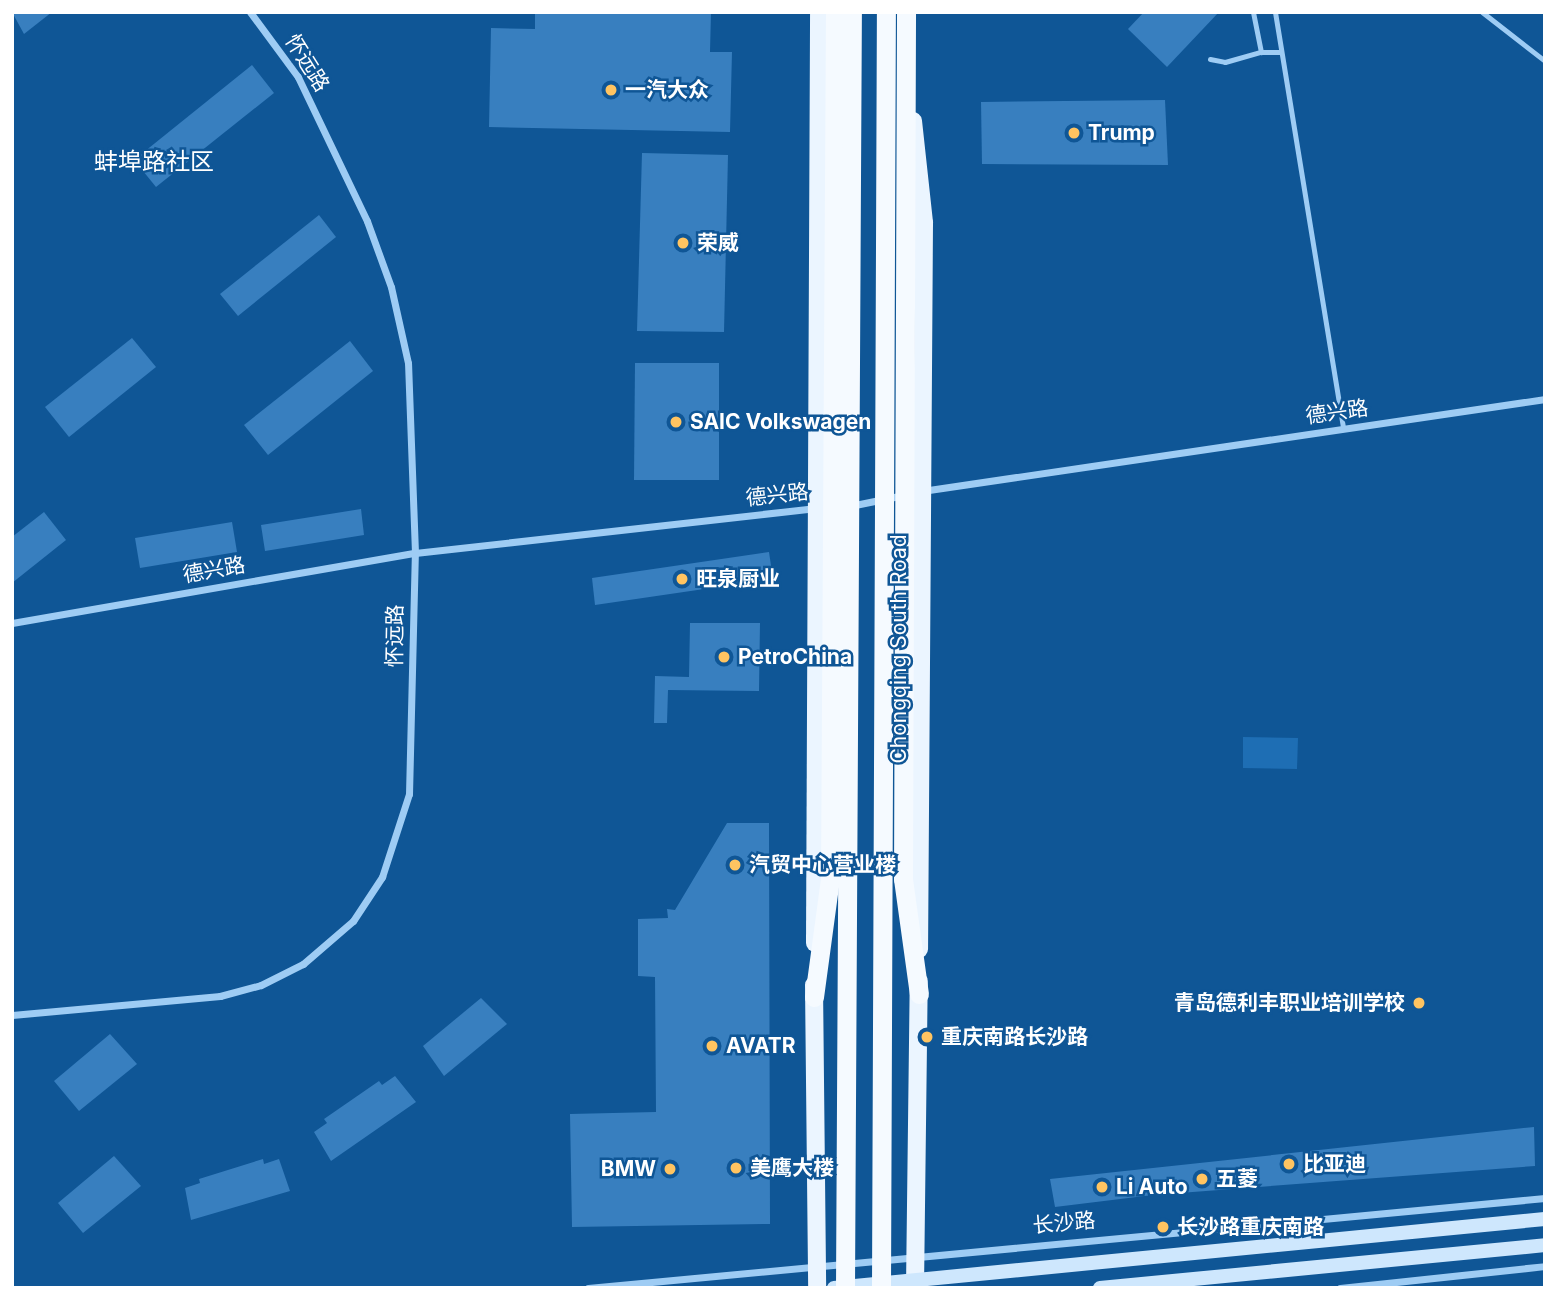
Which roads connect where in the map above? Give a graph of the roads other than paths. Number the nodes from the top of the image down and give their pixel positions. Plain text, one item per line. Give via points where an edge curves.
1 (250, 12) edge
2 (819, 12) edge
3 (835, 12) edge
4 (852, 12) edge
5 (886, 12) edge
6 (908, 12) edge
7 (1253, 12) edge
8 (1275, 12) edge
9 (1482, 12) edge
10 (1261, 52) junction
11 (1281, 52) junction
12 (1210, 59) dead end
13 (1545, 61) edge
14 (1545, 399) edge
15 (1343, 428) junction
16 (923, 491) junction
17 (818, 508) junction
18 (415, 553) junction
19 (12, 623) edge
20 (919, 994) junction
21 (814, 997) junction
22 (12, 1015) edge
23 (1545, 1198) edge
24 (1545, 1219) edge
25 (1545, 1245) edge
26 (915, 1256) junction
27 (817, 1265) junction
28 (1545, 1266) edge
29 (588, 1288) edge
30 (817, 1288) edge
31 (834, 1288) edge
32 (845, 1288) edge
33 (881, 1288) edge
34 (915, 1288) edge
35 (1100, 1288) edge
36 (1340, 1288) edge

1 - 18 street, 怀远路 via 298,78 328,134 391,287 408,363
2 - 17 main road
3 - 21 highway, bridge via 830,879
4 - 32 highway, bridge
5 - 33 highway, bridge
6 - 16 main road, Chongqing South Road via 909,90 924,223
6 - 20 highway, bridge via 903,878
7 - 10 lane
8 - 11 lane
9 - 13 lane
10 - 11 lane
10 - 12 lane via 1248,59
11 - 15 lane
14 - 15 street, 德兴路
15 - 16 street, 德兴路
16 - 17 street, 德兴路 via 859,506
16 - 20 main road, Chongqing South Road
17 - 18 street, 德兴路
17 - 21 main road
18 - 19 street, 德兴路
18 - 22 street, 怀远路 via 409,794 382,877 353,921 303,964 261,985 220,996
20 - 26 main road, Chongqing South Road
21 - 27 main road
23 - 26 street, 长沙路
24 - 31 main road, 长沙路, bridge
25 - 35 main road
26 - 27 street, 长沙路
26 - 34 main road, Chongqing South Road
27 - 29 street, 长沙路
27 - 30 main road
28 - 36 street

